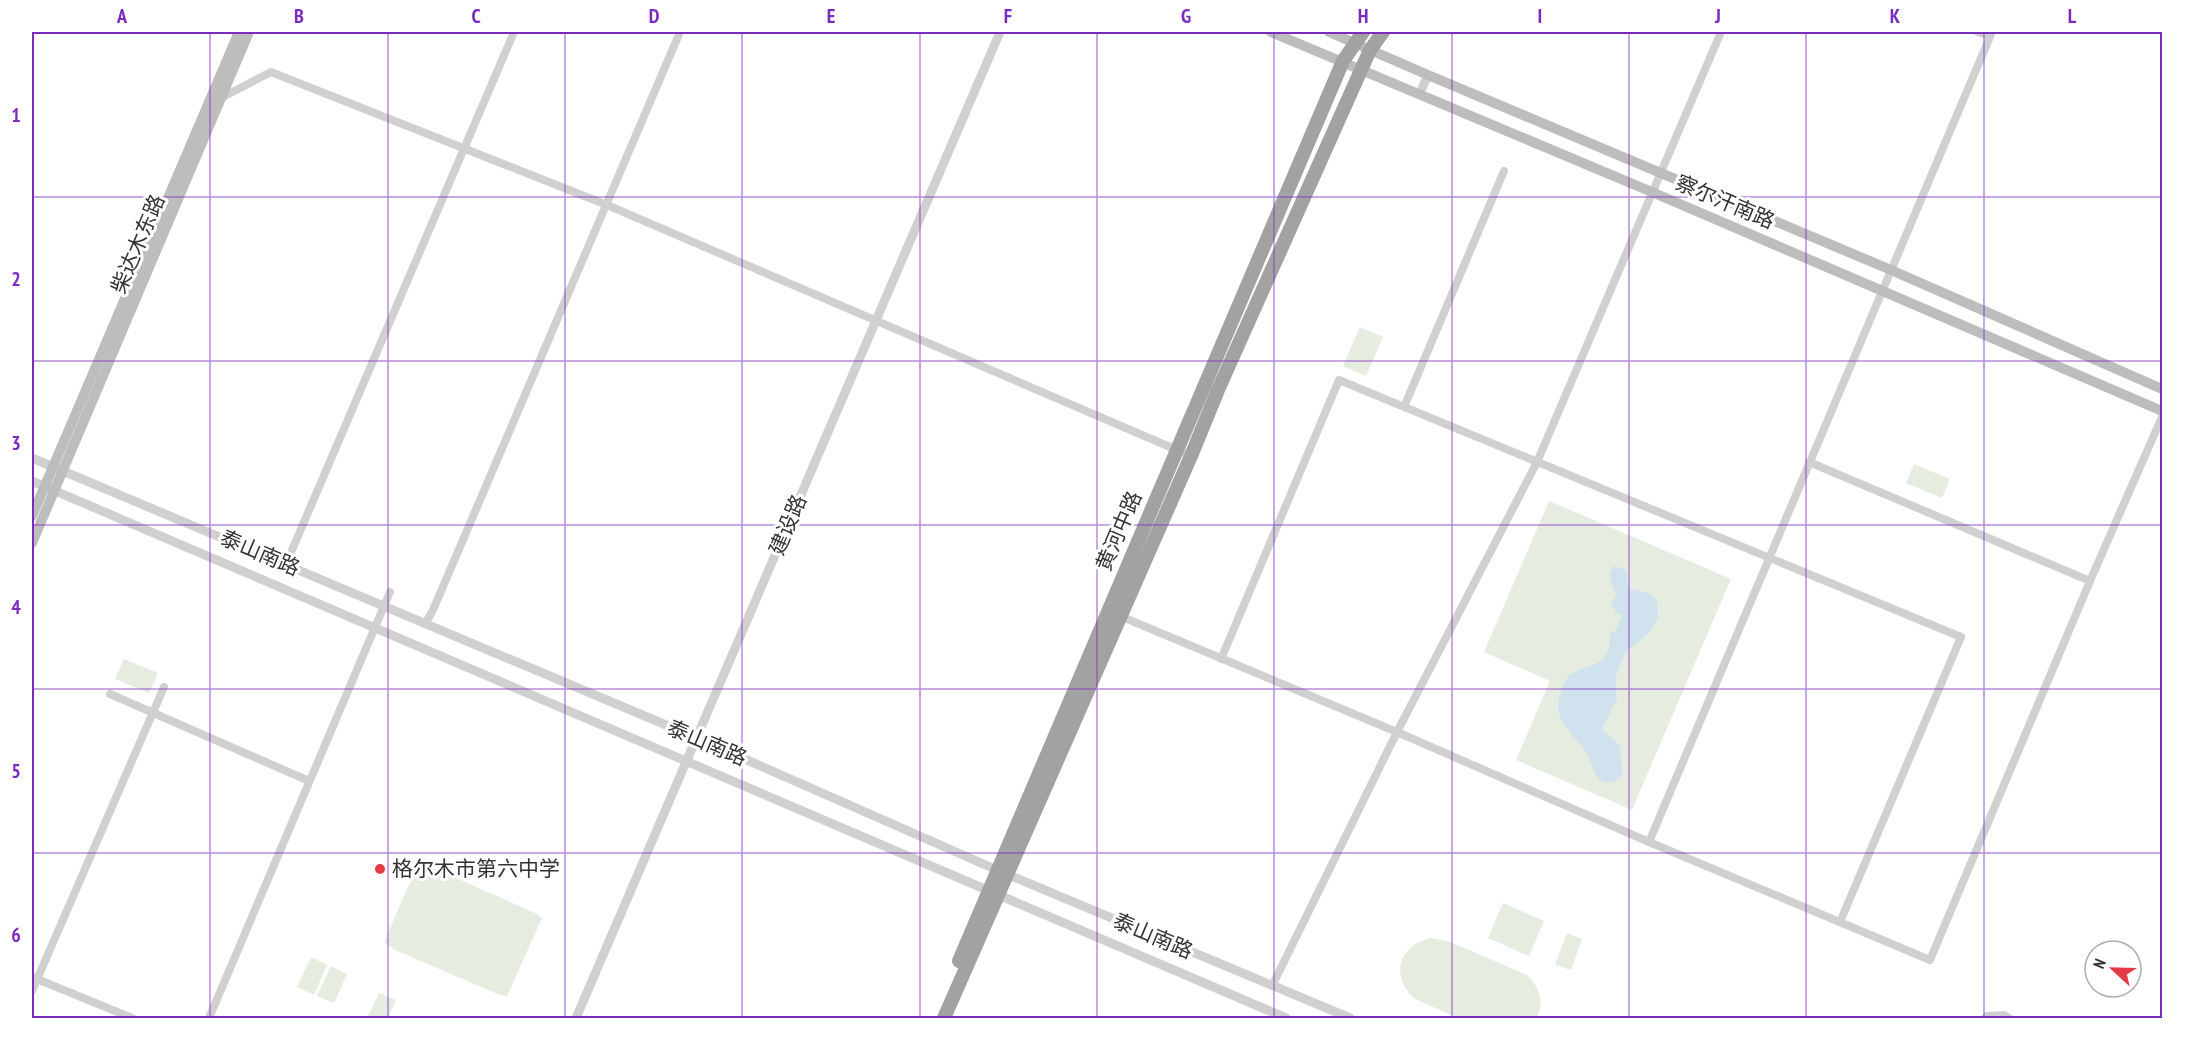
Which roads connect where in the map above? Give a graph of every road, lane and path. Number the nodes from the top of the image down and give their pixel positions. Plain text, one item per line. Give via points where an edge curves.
1 (239, 32) edge
2 (249, 32) edge
3 (514, 32) edge
4 (680, 32) edge
5 (1000, 32) edge
6 (1271, 32) edge
7 (1329, 32) edge
8 (1383, 32) edge
9 (1721, 32) edge
10 (1978, 32) edge
11 (1991, 34) edge
12 (1359, 37) edge
13 (1370, 50) junction
14 (1343, 61) junction
15 (1362, 69) junction
16 (1428, 75) junction
17 (1420, 93) junction
18 (220, 98) junction
19 (465, 148) junction
20 (1503, 171) dead end
21 (1661, 171) junction
22 (1652, 192) junction
23 (607, 205) junction
24 (1891, 270) junction
25 (1882, 290) junction
26 (876, 321) junction
27 (2162, 390) edge
28 (1404, 407) junction
29 (2163, 411) edge
30 (2163, 417) edge
31 (1177, 450) junction
32 (1191, 456) junction
33 (32, 458) edge
34 (1536, 462) junction
35 (1809, 462) junction
36 (58, 469) junction
37 (32, 481) edge
38 (49, 489) junction
39 (32, 516) edge
40 (32, 543) edge
41 (1769, 557) junction
42 (286, 564) junction
43 (2090, 581) junction
44 (390, 592) dead end
45 (384, 606) junction
46 (1119, 616) junction
47 (425, 624) junction
48 (375, 628) junction
49 (1221, 659) junction
50 (164, 687) dead end
51 (110, 694) dead end
52 (153, 713) junction
53 (1397, 732) junction
54 (697, 738) junction
55 (685, 762) junction
56 (309, 781) junction
57 (1649, 842) junction
58 (1002, 872) junction
59 (993, 894) junction
60 (1840, 922) junction
61 (34, 978) edge
62 (1272, 986) junction
63 (32, 991) edge
64 (132, 1018) edge
65 (209, 1018) edge
66 (576, 1018) edge
67 (935, 1018) edge
68 (944, 1018) edge
69 (1286, 1018) edge
70 (1350, 1018) edge
71 (1985, 1018) edge
72 (2009, 1018) edge

1 - 36 main road, 柴达木东路
2 - 18 main road, 柴达木东路
3 - 19 street
4 - 23 street
5 - 26 street, 建设路
6 - 14 main road, 察尔汗南路
7 - 12 main road, 察尔汗南路
8 - 13 highway, 黄河中路
9 - 21 street
10 - 11 street
11 - 24 street
12 - 13 main road, 察尔汗南路
12 - 14 highway, 黄河中路
13 - 15 highway, 黄河中路
13 - 16 main road, 察尔汗南路
14 - 15 main road, 察尔汗南路
14 - 31 highway, 黄河中路
15 - 17 main road, 察尔汗南路
15 - 32 highway, 黄河中路
16 - 17 street
16 - 21 main road, 察尔汗南路
17 - 22 main road, 察尔汗南路
18 - 19 street via 271,72
18 - 36 main road, 柴达木东路
19 - 23 street
19 - 42 street
20 - 28 street
21 - 22 street
21 - 24 main road, 察尔汗南路
22 - 25 main road, 察尔汗南路
22 - 34 street
23 - 26 street
23 - 47 street
24 - 25 street
24 - 27 main road, 察尔汗南路
25 - 29 main road, 察尔汗南路
25 - 35 street
26 - 31 street
26 - 54 street, 建设路
28 - 34 street
28 - 49 street via 1339,380
30 - 43 street
31 - 32 street
31 - 58 highway, 黄河中路
32 - 46 highway, 黄河中路
33 - 36 street, 泰山南路
34 - 41 street
34 - 53 street
35 - 41 street
35 - 43 street
36 - 38 main road
36 - 42 street, 泰山南路
37 - 38 street, 泰山南路
38 - 39 main road
38 - 40 main road
38 - 48 street, 泰山南路
41 - 57 street
41 - 60 street via 1961,637
42 - 45 street, 泰山南路
43 - 60 street via 1930,960
44 - 45 street
45 - 47 street, 泰山南路
45 - 48 street
46 - 49 street
46 - 58 highway, 黄河中路
47 - 54 street, 泰山南路
48 - 55 street, 泰山南路
48 - 56 street
49 - 53 street
50 - 52 street
51 - 52 street
52 - 56 street
52 - 61 street
53 - 57 street
53 - 62 street
54 - 55 street, 建设路
54 - 58 street, 泰山南路
55 - 59 street, 泰山南路
55 - 66 street, 建设路
56 - 65 street
57 - 60 street
58 - 59 highway, 黄河中路
58 - 62 street, 泰山南路
59 - 67 highway, 黄河中路
59 - 68 highway, 黄河中路
59 - 69 street, 泰山南路
61 - 63 street
61 - 64 street
62 - 70 street, 泰山南路
71 - 72 street

